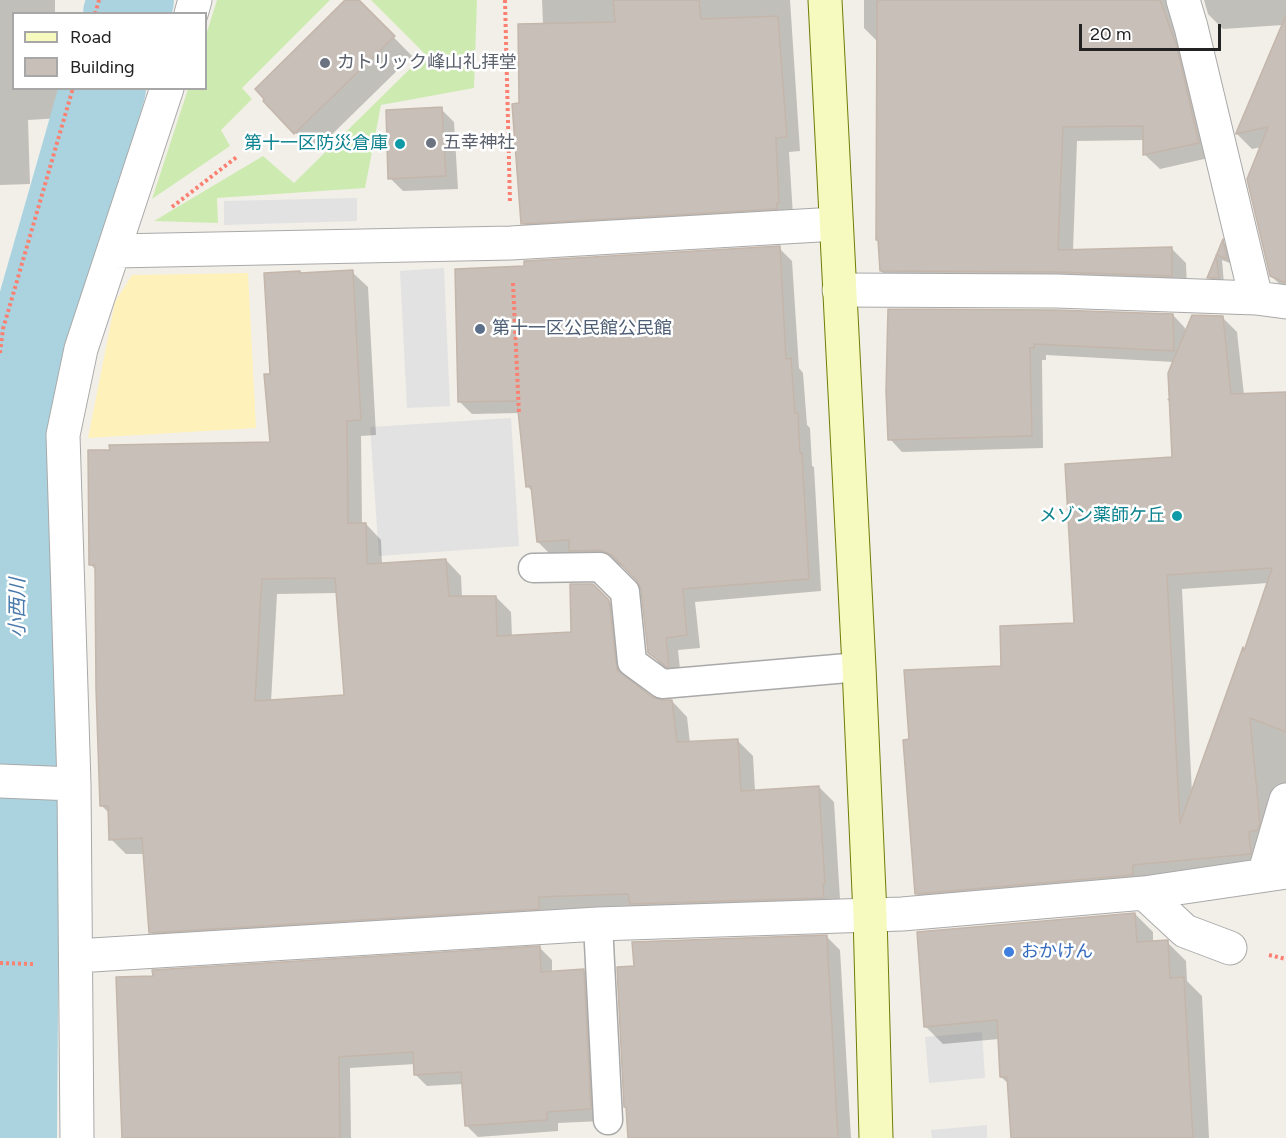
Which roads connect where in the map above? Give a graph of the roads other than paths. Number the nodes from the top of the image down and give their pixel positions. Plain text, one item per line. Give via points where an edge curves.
1 (825, 0) edge
2 (1183, 0) edge
3 (166, 90) edge
4 (836, 224) junction
5 (115, 251) junction
6 (839, 290) junction
7 (1271, 300) edge
8 (533, 568) dead end
9 (859, 667) junction
10 (0, 781) edge
11 (59, 783) junction
12 (1286, 800) edge
13 (1275, 873) edge
14 (1144, 893) junction
15 (870, 915) junction
16 (598, 924) junction
17 (1230, 948) dead end
18 (76, 956) junction
19 (608, 1120) dead end
20 (77, 1138) edge
21 (876, 1138) edge

1 - 4 street
2 - 7 street
3 - 5 street
4 - 5 street via 511,243
4 - 6 street
5 - 11 street via 81,349 63,435
6 - 7 street via 1056,291
6 - 9 street
8 - 9 lane via 600,567 625,591 632,662 662,684
9 - 15 street
10 - 11 street
11 - 18 street
12 - 13 street
13 - 14 street
14 - 15 street
14 - 17 street via 1185,930
15 - 16 street
15 - 21 street
16 - 18 street
16 - 19 lane
18 - 20 street

